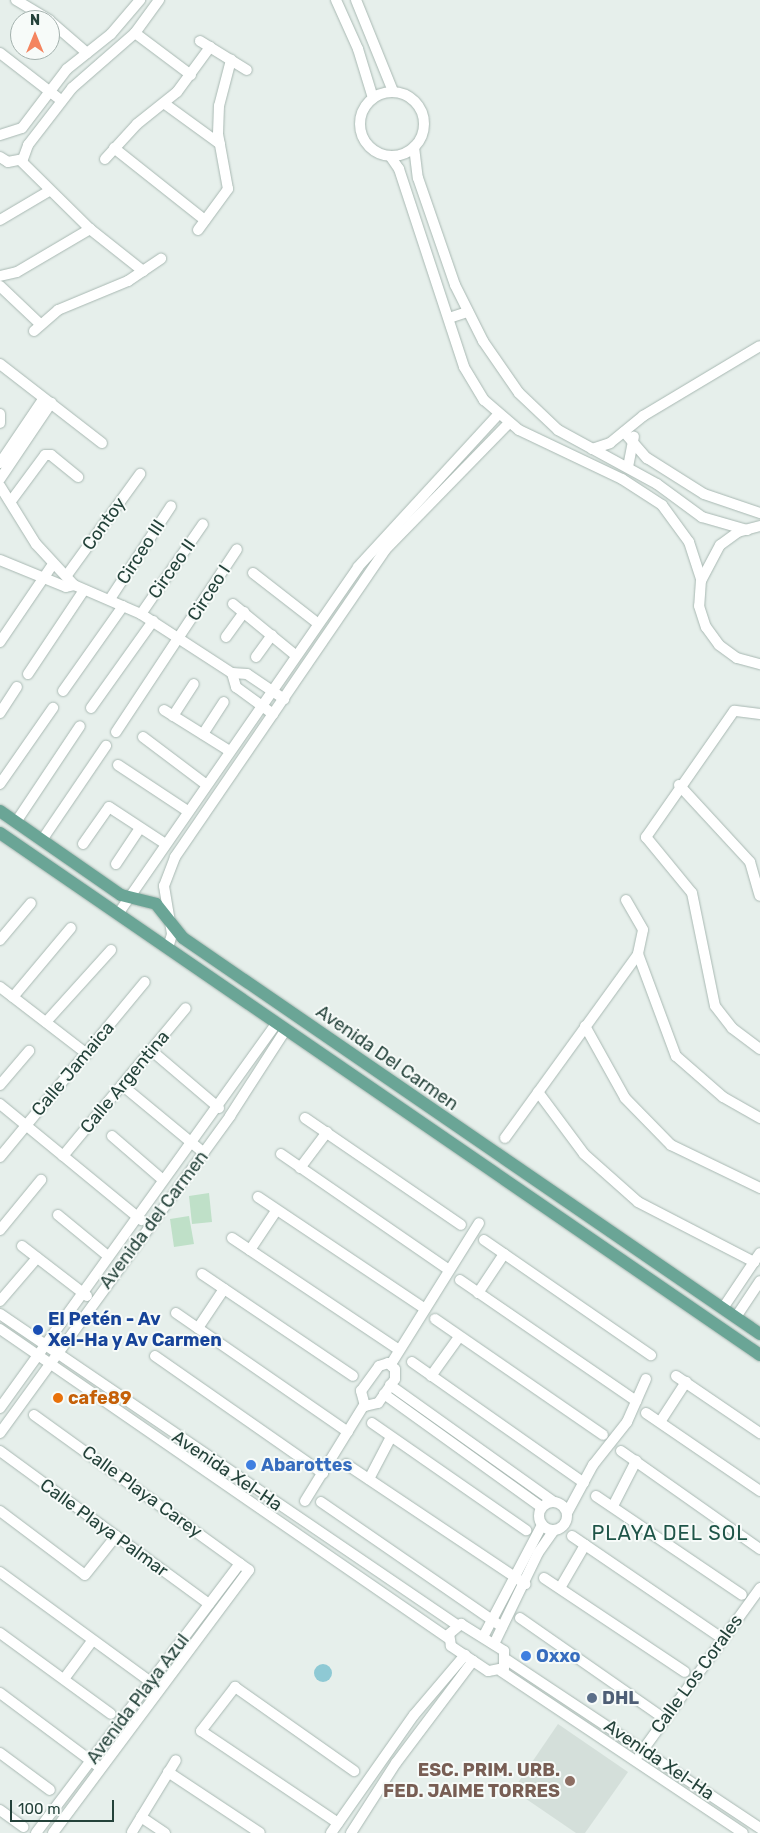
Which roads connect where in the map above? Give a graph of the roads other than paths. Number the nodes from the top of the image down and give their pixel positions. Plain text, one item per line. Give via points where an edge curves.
1 (16, 0) edge
2 (140, 0) edge
3 (159, 0) edge
4 (336, 0) edge
5 (356, 0) edge
6 (33, 10) edge
7 (60, 29) edge
8 (135, 33) junction
9 (106, 38) junction
10 (200, 40) dead end
11 (210, 47) junction
12 (116, 49) junction
13 (0, 53) edge
14 (87, 53) junction
15 (231, 60) junction
16 (247, 70) dead end
17 (191, 75) junction
18 (49, 90) junction
19 (393, 91) junction
20 (373, 98) junction
21 (62, 101) junction
22 (165, 104) junction
23 (0, 135) edge
24 (220, 144) junction
25 (414, 147) junction
26 (114, 148) junction
27 (390, 156) junction
28 (0, 157) edge
29 (105, 159) dead end
30 (20, 160) junction
31 (49, 191) junction
32 (0, 220) edge
33 (205, 220) junction
34 (90, 229) junction
35 (198, 230) dead end
36 (162, 259) dead end
37 (143, 271) junction
38 (0, 276) edge
39 (0, 286) edge
40 (468, 312) junction
41 (449, 318) junction
42 (760, 346) edge
43 (0, 364) edge
44 (47, 401) junction
45 (0, 414) edge
46 (498, 415) junction
47 (637, 422) junction
48 (0, 423) edge
49 (509, 423) junction
50 (558, 430) junction
51 (624, 432) junction
52 (633, 440) junction
53 (102, 443) dead end
54 (550, 446) junction
55 (592, 449) junction
56 (0, 463) edge
57 (628, 468) junction
58 (140, 474) dead end
59 (78, 477) dead end
60 (0, 479) edge
61 (0, 486) edge
62 (11, 501) junction
63 (171, 506) dead end
64 (760, 513) edge
65 (203, 524) dead end
66 (760, 526) edge
67 (747, 530) junction
68 (237, 549) dead end
69 (0, 560) edge
70 (53, 564) junction
71 (253, 573) dead end
72 (67, 575) junction
73 (46, 577) junction
74 (700, 580) junction
75 (74, 585) junction
76 (84, 590) junction
77 (110, 599) junction
78 (233, 604) dead end
79 (123, 606) junction
80 (244, 612) junction
81 (141, 614) junction
82 (319, 618) junction
83 (153, 621) junction
84 (336, 623) junction
85 (272, 635) junction
86 (180, 636) junction
87 (226, 637) dead end
88 (0, 642) edge
89 (294, 654) junction
90 (256, 657) dead end
91 (760, 664) edge
92 (232, 673) junction
93 (28, 674) dead end
94 (194, 684) dead end
95 (18, 688) dead end
96 (270, 689) junction
97 (63, 691) dead end
98 (284, 699) junction
99 (224, 702) dead end
100 (260, 704) junction
101 (53, 708) dead end
102 (91, 708) dead end
103 (164, 710) dead end
104 (0, 713) edge
105 (273, 714) junction
106 (760, 714) edge
107 (173, 716) junction
108 (80, 726) dead end
109 (116, 732) dead end
110 (203, 734) junction
111 (143, 737) dead end
112 (237, 737) junction
113 (106, 746) dead end
114 (250, 748) junction
115 (228, 750) junction
116 (118, 765) dead end
117 (0, 784) edge
118 (204, 784) junction
119 (680, 785) junction
120 (186, 810) junction
121 (0, 811) edge
122 (16, 822) junction
123 (140, 828) junction
124 (0, 833) edge
125 (42, 840) junction
126 (164, 843) junction
127 (83, 844) dead end
128 (156, 855) junction
129 (116, 864) dead end
130 (171, 864) junction
131 (760, 896) edge
132 (129, 897) junction
133 (626, 900) dead end
134 (31, 903) dead end
135 (118, 914) junction
136 (169, 922) junction
137 (71, 928) dead end
138 (0, 940) edge
139 (168, 948) junction
140 (111, 950) dead end
141 (638, 954) junction
142 (145, 982) dead end
143 (0, 987) edge
144 (13, 997) junction
145 (186, 1008) dead end
146 (46, 1022) junction
147 (281, 1026) junction
148 (585, 1026) junction
149 (760, 1049) edge
150 (152, 1051) junction
151 (29, 1052) dead end
152 (87, 1054) junction
153 (245, 1069) junction
154 (257, 1076) junction
155 (0, 1085) edge
156 (123, 1086) junction
157 (538, 1092) junction
158 (0, 1104) edge
159 (218, 1108) junction
160 (434, 1113) junction
161 (305, 1118) dead end
162 (760, 1118) edge
163 (26, 1125) junction
164 (430, 1130) junction
165 (327, 1132) junction
166 (112, 1136) dead end
167 (505, 1138) dead end
168 (192, 1145) junction
169 (204, 1153) junction
170 (280, 1154) dead end
171 (63, 1156) junction
172 (0, 1157) edge
173 (300, 1168) junction
174 (41, 1180) dead end
175 (163, 1180) junction
176 (760, 1188) edge
177 (258, 1197) dead end
178 (565, 1200) junction
179 (276, 1211) junction
180 (555, 1214) junction
181 (58, 1215) dead end
182 (136, 1216) junction
183 (479, 1223) dead end
184 (148, 1225) junction
185 (461, 1225) dead end
186 (0, 1230) edge
187 (232, 1238) dead end
188 (484, 1240) dead end
189 (22, 1246) dead end
190 (250, 1250) junction
191 (504, 1254) junction
192 (108, 1256) junction
193 (37, 1258) junction
194 (754, 1262) edge
195 (449, 1270) junction
196 (202, 1274) dead end
197 (460, 1280) dead end
198 (760, 1280) edge
199 (690, 1286) junction
200 (224, 1289) junction
201 (82, 1293) junction
202 (478, 1293) junction
203 (679, 1300) junction
204 (0, 1301) edge
205 (94, 1301) junction
206 (722, 1308) junction
207 (425, 1309) junction
208 (176, 1313) dead end
209 (0, 1314) edge
210 (736, 1317) junction
211 (435, 1319) dead end
212 (198, 1328) junction
213 (0, 1329) edge
214 (760, 1334) edge
215 (458, 1337) junction
216 (43, 1346) junction
217 (400, 1350) junction
218 (651, 1354) dead end
219 (55, 1355) junction
220 (760, 1355) edge
221 (155, 1356) dead end
222 (35, 1357) junction
223 (412, 1362) dead end
224 (391, 1364) junction
225 (48, 1365) junction
226 (353, 1376) dead end
227 (431, 1376) junction
228 (676, 1376) dead end
229 (646, 1379) dead end
230 (686, 1382) junction
231 (390, 1385) junction
232 (384, 1394) junction
233 (636, 1401) junction
234 (364, 1405) junction
235 (0, 1408) edge
236 (646, 1413) dead end
237 (34, 1415) dead end
238 (660, 1422) junction
239 (372, 1423) dead end
240 (348, 1432) junction
241 (0, 1433) edge
242 (760, 1433) edge
243 (603, 1435) dead end
244 (391, 1437) junction
245 (621, 1451) dead end
246 (0, 1452) edge
247 (636, 1461) junction
248 (346, 1464) dead end
249 (322, 1473) junction
250 (369, 1479) junction
251 (584, 1483) junction
252 (760, 1491) edge
253 (596, 1496) dead end
254 (305, 1501) dead end
255 (321, 1502) dead end
256 (554, 1502) junction
257 (613, 1506) junction
258 (541, 1507) junction
259 (0, 1511) edge
260 (567, 1513) junction
261 (542, 1525) junction
262 (526, 1530) dead end
263 (554, 1530) junction
264 (116, 1536) junction
265 (572, 1536) dead end
266 (585, 1545) junction
267 (760, 1548) edge
268 (240, 1563) junction
269 (249, 1570) joint
270 (0, 1572) edge
271 (544, 1578) dead end
272 (514, 1579) junction
273 (525, 1584) junction
274 (560, 1588) junction
275 (760, 1588) edge
276 (742, 1595) dead end
277 (208, 1604) junction
278 (436, 1611) junction
279 (520, 1618) dead end
280 (492, 1620) junction
281 (427, 1623) junction
282 (457, 1625) junction
283 (502, 1627) junction
284 (0, 1632) edge
285 (483, 1636) junction
286 (448, 1638) junction
287 (723, 1639) junction
288 (92, 1641) junction
289 (494, 1644) junction
290 (469, 1658) junction
291 (507, 1660) junction
292 (501, 1671) junction
293 (684, 1672) dead end
294 (64, 1678) junction
295 (152, 1682) junction
296 (436, 1690) junction
297 (0, 1694) edge
298 (559, 1694) junction
299 (444, 1696) junction
300 (552, 1705) junction
301 (110, 1714) dead end
302 (665, 1719) junction
303 (402, 1732) junction
304 (413, 1740) junction
305 (643, 1750) junction
306 (0, 1753) edge
307 (176, 1760) dead end
308 (635, 1761) junction
309 (93, 1762) junction
310 (103, 1770) junction
311 (354, 1771) dead end
312 (168, 1772) junction
313 (50, 1790) dead end
314 (0, 1810) edge
315 (141, 1817) junction
316 (338, 1823) junction
317 (23, 1827) dead end
318 (760, 1828) edge
319 (132, 1832) edge
320 (36, 1833) edge
321 (53, 1833) edge
322 (165, 1833) edge
323 (260, 1833) edge
324 (331, 1833) edge
325 (351, 1833) edge
326 (743, 1833) edge

1 - 6 street
2 - 9 street
3 - 8 street
4 - 20 street via 358,49
5 - 19 street
7 - 14 street
8 - 12 street
8 - 17 street
9 - 12 street
9 - 14 street
10 - 11 street
11 - 15 street
11 - 17 street
12 - 21 street
13 - 18 street
14 - 18 street
15 - 16 street
15 - 24 street via 219,106
17 - 22 street
18 - 21 street
18 - 23 street via 22,128
19 - 20 street
19 - 25 street via 406,94 422,110 424,132
20 - 27 street via 362,110 360,130 370,148
21 - 30 street
22 - 24 street
22 - 26 street
24 - 33 street via 228,188
25 - 27 street
25 - 40 street via 418,178
26 - 29 street
26 - 33 street
27 - 41 street via 399,169
28 - 30 street via 8,162
30 - 31 street
31 - 32 street
31 - 34 street
33 - 35 street
34 - 37 street
34 - 38 street via 34,263
36 - 37 street
37 - 39 street via 107,291 82,298 37,327
40 - 41 street
40 - 50 street via 519,392
41 - 46 street via 472,382
42 - 47 street
43 - 44 street
44 - 53 street
44 - 56 street
44 - 60 street
45 - 48 street
46 - 49 street
46 - 82 street via 376,545
47 - 51 street
47 - 52 street
49 - 54 street
49 - 84 street via 385,550
50 - 54 street
50 - 55 street
51 - 52 street
51 - 55 street
52 - 57 street
52 - 64 street via 647,458 704,494
54 - 74 street via 622,478 662,505 689,542
55 - 57 street
57 - 67 street via 702,516
58 - 72 street, Contoy
59 - 62 street via 51,454 45,455
61 - 62 street
62 - 70 street
63 - 77 street, Circeo III
65 - 81 street, Circeo II
66 - 67 street
67 - 74 street via 720,545
68 - 86 street, Circeo I
69 - 73 street
70 - 72 street
70 - 73 street
71 - 82 street
72 - 75 street
73 - 75 street
73 - 88 street
74 - 91 street via 699,606 706,627 737,658
75 - 76 street
76 - 77 street
76 - 93 street
77 - 79 street
78 - 80 street
79 - 81 street
79 - 97 street
80 - 85 street
80 - 87 street
81 - 83 street
82 - 84 street
82 - 89 street
83 - 86 street
83 - 102 street
84 - 98 street
85 - 89 street
85 - 90 street
86 - 92 street
86 - 109 street, Circeo I
89 - 96 street
92 - 96 street via 247,674
92 - 100 street via 236,687
94 - 107 street
95 - 104 street
96 - 98 street
96 - 100 street
98 - 105 street
99 - 110 street
100 - 105 street
100 - 112 street
101 - 117 street
103 - 107 street
105 - 114 street
106 - 119 street via 734,711
107 - 110 street
108 - 122 street
110 - 115 street
111 - 118 street
112 - 114 street
112 - 115 street
113 - 125 street
114 - 130 street
115 - 118 street
116 - 120 street
118 - 120 street
119 - 131 street via 750,862
119 - 149 street via 646,837 692,893 716,1006 732,1028
120 - 126 street
121 - 122 main road, Avenida Del Carmen
122 - 125 main road, Avenida Del Carmen
123 - 126 street
123 - 127 street via 109,807
123 - 129 street
124 - 135 main road, Avenida Del Carmen
125 - 132 main road, Avenida Del Carmen
126 - 128 street
128 - 130 street
128 - 132 street
130 - 136 street via 164,886
132 - 135 street
132 - 136 main road, Avenida Del Carmen via 156,904
133 - 141 street via 643,930
134 - 138 street
135 - 139 main road, Avenida Del Carmen
136 - 139 street via 172,934
136 - 160 main road, Avenida Del Carmen via 183,938
137 - 144 street
139 - 147 main road, Avenida Del Carmen
140 - 146 street
141 - 148 street
141 - 162 street via 676,1056 723,1097
142 - 152 street, Calle Jamaica
143 - 144 street
144 - 146 street
145 - 150 street, Calle Argentina
146 - 152 street
147 - 153 street, Avenida del Carmen
147 - 154 street, Avenida del Carmen
147 - 164 main road, Avenida Del Carmen
148 - 157 street
148 - 176 street via 625,1098 671,1145
150 - 156 street, Calle Argentina
150 - 159 street
151 - 155 street
152 - 163 street, Calle Jamaica
153 - 154 street
153 - 159 street, Avenida del Carmen
154 - 169 street, Avenida del Carmen
156 - 168 street
156 - 171 street, Calle Argentina
157 - 167 street
157 - 194 street via 584,1154 638,1202
158 - 163 street
159 - 168 street, Avenida del Carmen
160 - 164 main road
160 - 178 main road, Avenida Del Carmen
161 - 165 street
163 - 171 street
163 - 172 street, Calle Jamaica
164 - 180 main road, Avenida Del Carmen
165 - 173 street
165 - 185 street
166 - 175 street
168 - 169 street
168 - 175 street, Avenida del Carmen
169 - 184 street, Avenida del Carmen
170 - 173 street
171 - 182 street
173 - 195 street
174 - 186 street
175 - 182 street, Avenida del Carmen
177 - 179 street
178 - 180 main road
178 - 199 main road, Avenida Del Carmen
179 - 190 street
179 - 207 street
180 - 203 main road, Avenida Del Carmen
181 - 192 street
182 - 184 street
182 - 192 street, Avenida del Carmen
183 - 195 street
184 - 205 street, Avenida del Carmen
187 - 190 street
188 - 191 street
189 - 193 street
190 - 217 street
191 - 202 street
191 - 218 street
192 - 201 street, Avenida del Carmen
193 - 201 street
193 - 204 street
194 - 198 street
194 - 206 street
195 - 207 street
196 - 200 street
197 - 202 street
198 - 210 street
199 - 203 main road
199 - 206 main road, Avenida Del Carmen
200 - 212 street
200 - 226 street
201 - 205 street
201 - 216 street, Avenida del Carmen
202 - 233 street
203 - 220 main road, Avenida Del Carmen
205 - 219 street, Avenida del Carmen
206 - 210 main road, Avenida Del Carmen
207 - 217 street
208 - 212 street
209 - 216 street, Avenida Xel-Ha
210 - 214 main road, Avenida Del Carmen
211 - 215 street
212 - 240 street
213 - 222 street, Avenida Xel-Ha
215 - 227 street
215 - 243 street
216 - 219 street, Avenida Xel-Ha
216 - 222 street, Avenida del Carmen
217 - 224 street
219 - 225 street, Avenida del Carmen
219 - 278 street, Avenida Xel-Ha
221 - 249 street
222 - 225 street, Avenida Xel-Ha
222 - 235 street, Avenida del Carmen
223 - 227 street
224 - 231 street via 396,1372
224 - 234 street via 378,1366 361,1391
225 - 241 street, Avenida del Carmen
225 - 281 street, Avenida Xel-Ha
227 - 251 street
228 - 230 street
229 - 233 street
230 - 238 street
230 - 242 street
231 - 232 street
231 - 256 street
232 - 234 street via 375,1405
232 - 258 street
233 - 251 street
234 - 240 street
236 - 238 street
237 - 268 street, Calle Playa Carey
238 - 252 street
239 - 244 street
240 - 249 street
244 - 250 street
244 - 262 street
245 - 247 street
246 - 264 street, Calle Playa Palmar
247 - 257 street
247 - 267 street
248 - 250 street
249 - 254 street
250 - 272 street
251 - 260 street
253 - 257 street
255 - 280 street
256 - 258 street
256 - 260 street
257 - 276 street
258 - 261 street
259 - 264 street via 85,1575
260 - 263 street via 566,1522
261 - 263 street
261 - 272 street
263 - 273 street via 538,1553
264 - 277 street, Calle Playa Palmar
265 - 266 street
266 - 274 street
266 - 287 street
268 - 269 street, Calle Playa Carey
268 - 277 street, Avenida Playa Azul
269 - 310 street, Avenida Playa Azul
270 - 288 street
271 - 274 street
272 - 273 street
272 - 280 street
273 - 283 street
274 - 293 street
275 - 287 street, Calle Los Corales
277 - 295 street, Avenida Playa Azul
278 - 281 street
278 - 282 street, Avenida Xel-Ha
279 - 302 street
280 - 283 street
280 - 285 street
281 - 286 street, Avenida Xel-Ha
282 - 285 street, Avenida Xel-Ha via 465,1625
282 - 286 street
283 - 289 street
284 - 294 street
285 - 289 street, Avenida Xel-Ha
286 - 290 street, Avenida Xel-Ha
287 - 302 street, Calle Los Corales
288 - 294 street
288 - 295 street
289 - 291 street, Avenida Xel-Ha
290 - 292 street, Avenida Xel-Ha via 492,1672
290 - 296 street
290 - 299 street
291 - 292 street
291 - 298 street, Avenida Xel-Ha
292 - 300 street, Avenida Xel-Ha
294 - 301 street
295 - 309 street, Avenida Playa Azul
296 - 299 street
296 - 303 street
297 - 309 street
298 - 300 street
298 - 305 street, Avenida Xel-Ha
299 - 304 street
300 - 308 street, Avenida Xel-Ha
302 - 305 street, Calle Los Corales
303 - 304 street
303 - 316 street
304 - 325 street
305 - 308 street, Calle Los Corales
305 - 318 street, Avenida Xel-Ha
306 - 313 street
307 - 312 street
308 - 326 street, Avenida Xel-Ha
309 - 310 street
309 - 320 street, Avenida Playa Azul via 61,1795
310 - 321 street, Avenida Playa Azul
311 - 316 street via 234,1687 201,1731
312 - 315 street
312 - 323 street
314 - 317 street
315 - 319 street
315 - 322 street
316 - 324 street

